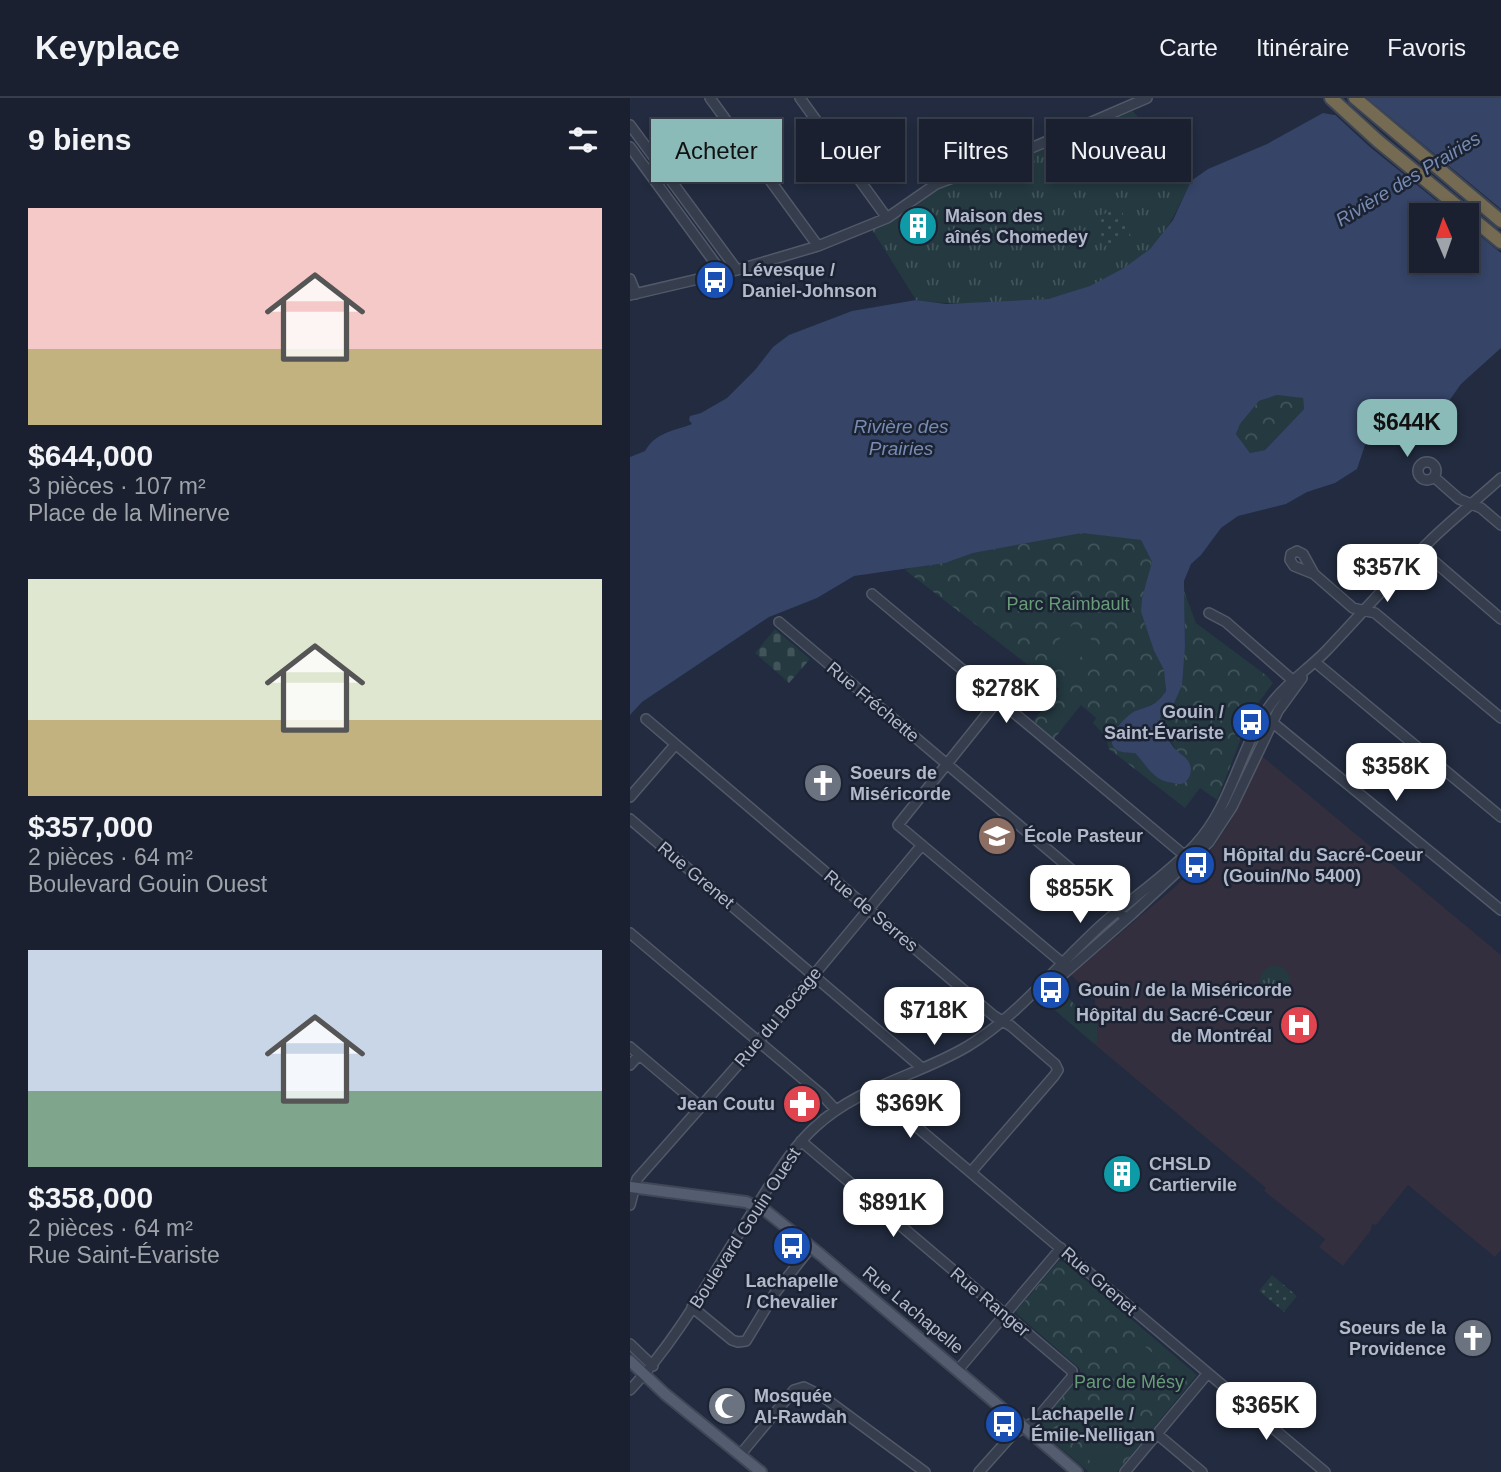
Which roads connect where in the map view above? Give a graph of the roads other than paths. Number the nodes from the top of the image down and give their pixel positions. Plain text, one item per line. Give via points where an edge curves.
1 (710, 98) edge
2 (800, 98) edge
3 (1147, 98) edge
4 (1331, 98) edge
5 (1355, 98) edge
6 (630, 125) edge
7 (630, 147) edge
8 (651, 154) edge
9 (651, 176) edge
10 (655, 182) edge
11 (672, 182) edge
12 (887, 218) junction
13 (1501, 221) edge
14 (1501, 242) edge
15 (818, 246) junction
16 (737, 270) junction
17 (723, 274) junction
18 (630, 279) edge
19 (633, 295) edge
20 (1434, 477) dead end
21 (1501, 478) edge
22 (1471, 504) junction
23 (1501, 525) edge
24 (1421, 550) junction
25 (1314, 574) dead end
26 (872, 594) dead end
27 (1365, 610) junction
28 (1209, 613) dead end
29 (1501, 619) edge
30 (779, 622) dead end
31 (1312, 665) junction
32 (1295, 683) junction
33 (999, 699) junction
34 (1264, 715) junction
35 (1501, 718) edge
36 (646, 719) dead end
37 (1273, 721) junction
38 (675, 745) junction
39 (947, 764) junction
40 (630, 797) edge
41 (1501, 817) edge
42 (630, 819) edge
43 (922, 845) junction
44 (1184, 855) junction
45 (869, 909) junction
46 (1501, 910) edge
47 (1119, 911) junction
48 (1126, 919) junction
49 (630, 933) edge
50 (1066, 966) junction
51 (813, 974) junction
52 (1002, 1021) junction
53 (758, 1042) junction
54 (630, 1048) edge
55 (639, 1055) junction
56 (630, 1065) edge
57 (922, 1068) junction
58 (877, 1087) junction
59 (701, 1107) junction
60 (836, 1110) junction
61 (802, 1141) junction
62 (971, 1172) junction
63 (632, 1187) edge
64 (630, 1205) edge
65 (756, 1206) junction
66 (811, 1247) junction
67 (1061, 1248) junction
68 (692, 1307) junction
69 (1005, 1315) junction
70 (630, 1344) edge
71 (630, 1361) edge
72 (653, 1366) junction
73 (958, 1370) junction
74 (1208, 1373) junction
75 (645, 1375) junction
76 (630, 1390) edge
77 (1024, 1427) junction
78 (1157, 1434) junction
79 (740, 1455) junction
80 (761, 1472) edge
81 (925, 1472) edge
82 (979, 1472) edge
83 (1077, 1472) edge
84 (1125, 1472) edge
85 (1202, 1472) edge
86 (1325, 1472) edge

1 - 15 street
2 - 12 street
3 - 12 street via 936,184
4 - 14 highway
5 - 13 highway
6 - 8 street
7 - 9 street
10 - 17 street
11 - 16 street
12 - 15 street
15 - 16 street
16 - 17 street
17 - 19 street
18 - 19 street
20 - 22 street
21 - 22 street, Boulevard Gouin Ouest
22 - 23 street
22 - 24 street, Boulevard Gouin Ouest
24 - 27 street, Boulevard Gouin Ouest
24 - 29 street
25 - 27 street via 1353,608
26 - 33 street
27 - 31 street, Boulevard Gouin Ouest
27 - 35 street via 1375,613
28 - 32 street via 1226,622
30 - 39 street, Rue Fréchette
31 - 32 street, Boulevard Gouin Ouest
31 - 41 street
32 - 34 street, Boulevard Gouin Ouest via 1276,697
32 - 37 street, Boulevard Gouin Ouest
33 - 39 street
33 - 44 street
34 - 37 street
34 - 44 street, Boulevard Gouin Ouest via 1216,819
36 - 38 street, Rue de Serres
37 - 46 street
37 - 48 street, Boulevard Gouin Ouest via 1219,829 1199,854
38 - 40 street
38 - 45 street, Rue de Serres
39 - 43 street via 898,825
39 - 47 street, Rue Fréchette
42 - 51 street, Rue Grenet
43 - 45 street, Rue du Bocage
43 - 50 street
44 - 47 street, Boulevard Gouin Ouest
45 - 51 street, Rue du Bocage
45 - 52 street, Rue de Serres
47 - 48 street, Rue Fréchette
47 - 50 street, Boulevard Gouin Ouest
48 - 50 street, Boulevard Gouin Ouest
49 - 53 street
50 - 52 street, Boulevard Gouin Ouest
51 - 53 street, Rue du Bocage
51 - 57 street, Rue Grenet
52 - 57 street, Boulevard Gouin Ouest via 968,1046
52 - 62 street, Rue de Serres via 1058,1070
53 - 59 street, Rue du Bocage
53 - 60 street
54 - 55 street
55 - 56 street
55 - 59 street
57 - 58 street, Boulevard Gouin Ouest
58 - 60 street, Boulevard Gouin Ouest
58 - 62 street, Rue Grenet via 885,1100
59 - 63 street, Rue du Bocage
60 - 61 street, Boulevard Gouin Ouest
61 - 65 street, Boulevard Gouin Ouest
61 - 69 street, Rue Ranger
62 - 67 street, Rue Grenet
63 - 64 street
63 - 65 main road, Rue Lachapelle
65 - 66 main road, Rue Lachapelle
65 - 68 street, Boulevard Gouin Ouest
66 - 68 street via 746,1341 732,1339
66 - 73 main road, Rue Lachapelle
67 - 69 street
67 - 74 street, Rue Grenet
68 - 72 street, Boulevard Gouin Ouest
69 - 73 street
69 - 77 street, Rue Ranger via 1073,1374 1034,1422
70 - 72 street
71 - 75 main road
72 - 75 street, Boulevard Gouin Ouest
73 - 77 main road, Rue Lachapelle
74 - 78 street
74 - 86 street, Rue Grenet
75 - 76 street, Boulevard Gouin Ouest
75 - 79 main road
77 - 82 street, Rue Ranger
77 - 83 main road, Rue Lachapelle
78 - 84 street
78 - 85 street
79 - 80 main road
79 - 81 street via 794,1390 804,1387

